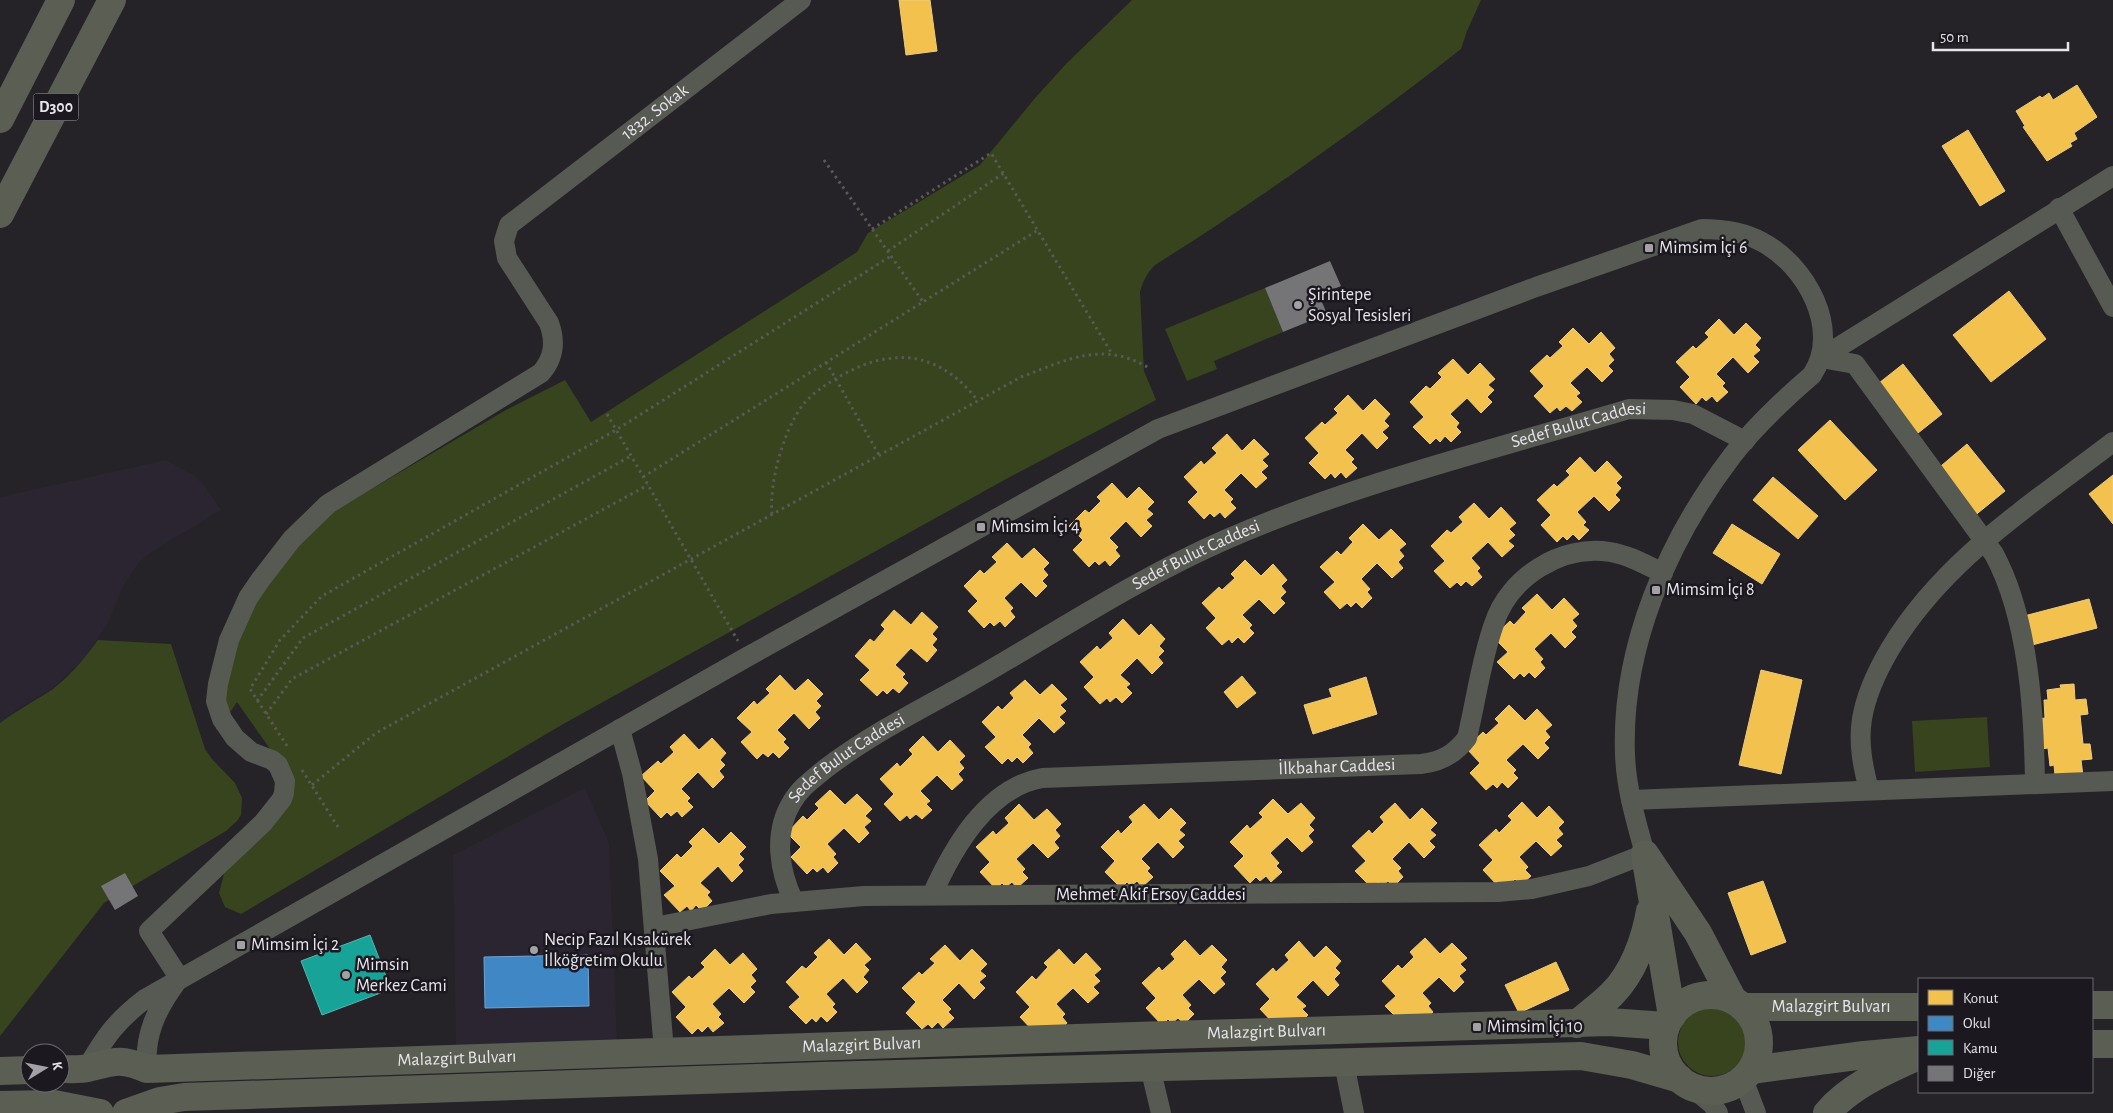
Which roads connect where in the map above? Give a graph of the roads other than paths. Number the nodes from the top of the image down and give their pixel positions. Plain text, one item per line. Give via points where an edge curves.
1 (61, 0) edge
2 (112, 0) edge
3 (801, 0) edge
4 (0, 119) edge
5 (2113, 176) edge
6 (2059, 208) junction
7 (0, 214) edge
8 (2113, 307) edge
9 (1821, 358) junction
10 (1745, 441) junction
11 (2113, 442) edge
12 (1984, 541) junction
13 (1663, 572) junction
14 (620, 729) junction
15 (2113, 781) edge
16 (2035, 784) junction
17 (1869, 790) junction
18 (1631, 800) junction
19 (1645, 854) junction
20 (932, 895) junction
21 (1652, 899) junction
22 (794, 902) junction
23 (654, 927) junction
24 (179, 980) junction
25 (1738, 1004) junction
26 (2093, 1005) edge
27 (2113, 1005) edge
28 (1918, 1007) edge
29 (1669, 1021) junction
30 (1576, 1024) junction
31 (2093, 1044) edge
32 (2113, 1044) edge
33 (1918, 1050) edge
34 (664, 1051) junction
35 (1918, 1055) edge
36 (1344, 1062) junction
37 (1150, 1067) junction
38 (87, 1068) junction
39 (70, 1069) edge
40 (147, 1069) junction
41 (20, 1070) edge
42 (0, 1071) edge
43 (1747, 1074) junction
44 (1684, 1082) junction
45 (0, 1105) edge
46 (50, 1108) edge
47 (138, 1111) edge
48 (94, 1112) edge
49 (1161, 1113) edge
50 (1354, 1113) edge
51 (1718, 1113) edge
52 (1756, 1113) edge
53 (1826, 1113) edge

1 - 4 highway, D300
2 - 7 highway, D300
3 - 24 street, 1832. Sokak via 510,225 504,241 507,258 549,323 554,340 551,358 541,373 328,504 292,540 248,598 222,662 216,692 218,709 234,738 252,752 278,765 285,781 284,793 263,823 149,932
5 - 6 street
6 - 8 street
6 - 9 street
9 - 10 street via 1812,375 1783,400
9 - 12 street via 1855,364
9 - 14 street via 1824,342 1819,312 1809,290 1792,266 1772,248 1751,236 1728,230 1702,229 1536,287 1158,429
10 - 13 street via 1694,510
10 - 22 street, Sedef Bulut Caddesi via 1693,414 1629,409 1331,498 1234,536 1174,564 867,739 804,787 788,811 780,846 783,875
11 - 12 street
12 - 16 street via 2006,579 2019,629 2033,717
12 - 17 street via 1948,573 1916,609 1876,674 1865,704 1861,738
13 - 18 street via 1644,625 1627,696 1625,756
13 - 20 street, İlkbahar Caddesi via 1626,556 1594,550 1564,555 1528,576 1510,594 1494,622 1467,738 1456,751 1441,760 1422,764 1029,780 1005,792 976,822 948,862
14 - 23 street via 641,817
14 - 24 street
15 - 16 street
16 - 17 street
17 - 18 street
18 - 19 street
19 - 20 street, Mehmet Akif Ersoy Caddesi via 1589,876 1532,889 1498,892
19 - 21 highway
19 - 25 highway via 1698,933
20 - 22 street, Mehmet Akif Ersoy Caddesi
21 - 29 highway
21 - 30 highway via 1642,941 1628,973 1612,994
22 - 23 street, Mehmet Akif Ersoy Caddesi
23 - 34 street
24 - 38 street via 125,1014 109,1031
24 - 40 street via 152,1022 146,1047
25 - 28 highway, Malazgirt Bulvarı
25 - 29 highway via 1711,995 1700,996 1679,1007
25 - 43 highway via 1756,1026 1759,1037 1759,1049
26 - 27 highway
29 - 30 highway, Malazgirt Bulvarı
29 - 44 highway via 1664,1037 1665,1054 1672,1070
30 - 34 highway, Malazgirt Bulvarı
31 - 32 highway
33 - 43 highway via 1864,1055
34 - 40 highway, Malazgirt Bulvarı
35 - 53 highway via 1870,1079
36 - 37 highway, Malazgirt Bulvarı
36 - 44 highway, Malazgirt Bulvarı via 1581,1056 1632,1065
36 - 50 street
37 - 47 highway, Malazgirt Bulvarı via 184,1097 160,1101
37 - 49 street
38 - 39 highway, Malazgirt Bulvarı
38 - 40 highway, Malazgirt Bulvarı via 121,1061
38 - 48 highway via 84,1090
40 - 47 highway via 149,1088
41 - 42 highway
43 - 44 highway via 1734,1085 1711,1091
43 - 52 street
44 - 51 street via 1712,1104
45 - 46 highway
46 - 48 highway

